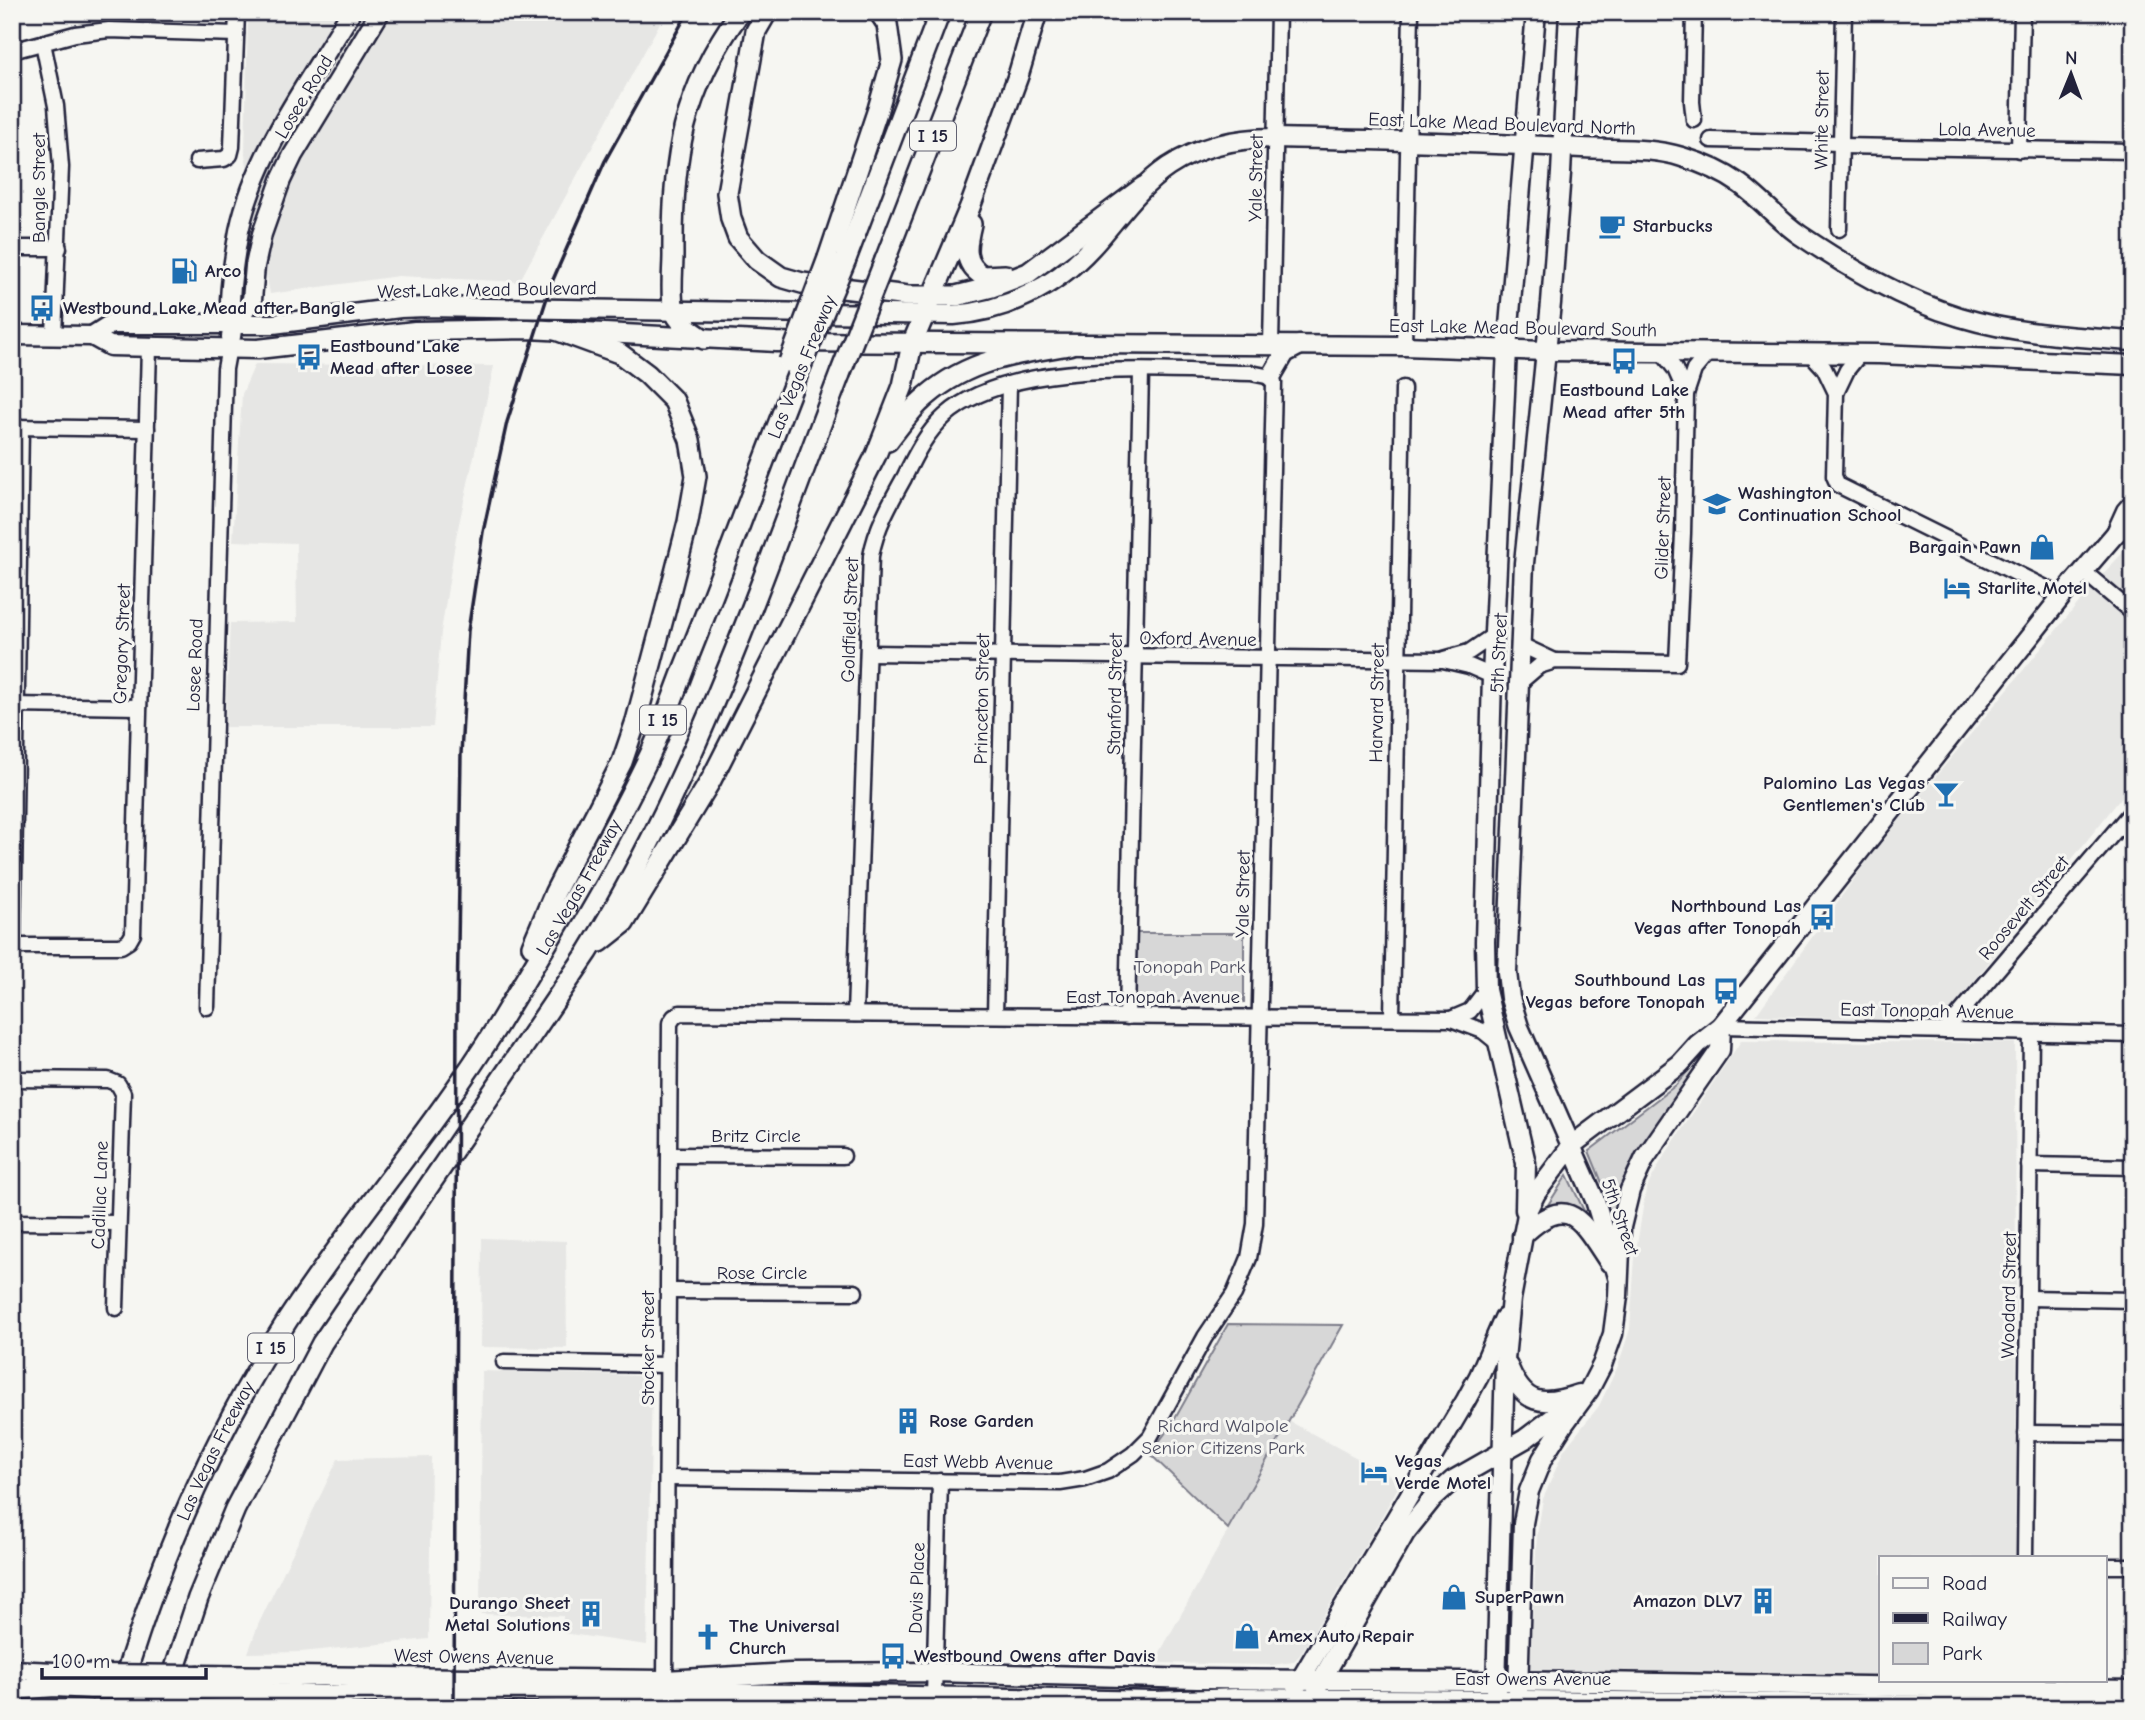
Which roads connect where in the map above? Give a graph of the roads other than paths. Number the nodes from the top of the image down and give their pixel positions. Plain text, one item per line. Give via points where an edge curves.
1 (237, 12) edge
2 (351, 12) edge
3 (380, 12) edge
4 (740, 12) edge
5 (767, 12) edge
6 (879, 12) edge
7 (940, 12) edge
8 (981, 12) edge
9 (1037, 12) edge
10 (1278, 12) edge
11 (1412, 12) edge
12 (1536, 12) edge
13 (1569, 12) edge
14 (1694, 12) edge
15 (1844, 12) edge
16 (2022, 12) edge
17 (236, 34) junction
18 (43, 43) junction
19 (12, 51) edge
20 (1695, 120) dead end
21 (1275, 138) junction
22 (1712, 140) dead end
23 (1409, 141) junction
24 (1524, 143) junction
25 (1841, 144) junction
26 (1563, 146) junction
27 (2019, 150) junction
28 (2133, 152) edge
29 (197, 161) dead end
30 (1143, 187) junction
31 (970, 207) junction
32 (1839, 229) dead end
33 (12, 248) edge
34 (58, 248) junction
35 (837, 258) junction
36 (1048, 258) junction
37 (929, 305) junction
38 (674, 310) junction
39 (845, 313) joint
40 (233, 325) junction
41 (556, 330) junction
42 (12, 335) edge
43 (54, 335) junction
44 (92, 336) junction
45 (704, 339) junction
46 (2133, 341) edge
47 (912, 344) junction
48 (1069, 345) junction
49 (1271, 345) junction
50 (1300, 345) junction
51 (1404, 346) junction
52 (149, 347) junction
53 (229, 347) junction
54 (1507, 349) junction
55 (1546, 351) junction
56 (1661, 351) junction
57 (1709, 352) junction
58 (1811, 354) junction
59 (1859, 355) junction
60 (2133, 365) edge
61 (1141, 372) junction
62 (1271, 377) junction
63 (1009, 384) junction
64 (1403, 388) dead end
65 (1836, 393) junction
66 (1686, 394) junction
67 (16, 428) edge
68 (146, 429) junction
69 (876, 455) junction
70 (2133, 503) edge
71 (2133, 522) edge
72 (2116, 533) junction
73 (15, 567) edge
74 (2083, 571) junction
75 (2062, 596) junction
76 (2133, 613) edge
77 (1494, 635) junction
78 (1519, 644) junction
79 (868, 653) junction
80 (1003, 656) junction
81 (1135, 657) junction
82 (1268, 659) junction
83 (1397, 659) junction
84 (1443, 660) junction
85 (1555, 662) junction
86 (1492, 676) junction
87 (1518, 684) junction
88 (14, 705) edge
89 (139, 707) junction
90 (2133, 810) edge
91 (1488, 814) junction
92 (1513, 831) junction
93 (13, 946) edge
94 (588, 952) junction
95 (1486, 990) junction
96 (207, 1007) dead end
97 (855, 1014) junction
98 (995, 1015) junction
99 (674, 1017) joint
100 (1127, 1017) junction
101 (1260, 1017) junction
102 (1392, 1018) junction
103 (1451, 1019) junction
104 (1721, 1026) junction
105 (496, 1027) junction
106 (1945, 1031) junction
107 (2031, 1033) junction
108 (2133, 1035) edge
109 (1499, 1044) junction
110 (12, 1079) edge
111 (1572, 1145) junction
112 (669, 1155) junction
113 (843, 1156) dead end
114 (2029, 1165) junction
115 (2133, 1167) edge
116 (12, 1222) edge
117 (118, 1223) junction
118 (1522, 1236) junction
119 (1618, 1277) junction
120 (668, 1291) junction
121 (855, 1292) dead end
122 (2028, 1298) junction
123 (1511, 1299) junction
124 (2133, 1300) edge
125 (116, 1308) dead end
126 (1505, 1359) junction
127 (503, 1362) dead end
128 (667, 1365) junction
129 (1589, 1390) junction
130 (2026, 1433) junction
131 (2133, 1434) edge
132 (1504, 1451) junction
133 (1126, 1460) joint
134 (667, 1478) junction
135 (940, 1481) junction
136 (2025, 1556) edge
137 (2106, 1566) edge
138 (2133, 1566) edge
139 (12, 1670) edge
140 (791, 1673) junction
141 (1300, 1679) junction
142 (1322, 1679) junction
143 (665, 1680) junction
144 (93, 1681) junction
145 (1496, 1681) junction
146 (1519, 1681) junction
147 (197, 1682) junction
148 (934, 1683) junction
149 (12, 1690) edge
150 (218, 1690) junction
151 (2133, 1690) edge
152 (2022, 1691) edge
153 (274, 1693) edge
154 (791, 1694) junction
155 (1244, 1703) edge
156 (1286, 1703) edge
157 (1307, 1703) edge
158 (1496, 1704) edge
159 (1518, 1704) edge
160 (162, 1705) edge
161 (2133, 1707) edge
162 (116, 1708) edge
163 (237, 1708) edge

1 - 17 street
2 - 40 main road, Losee Road via 273,141 248,201 237,242 230,304
3 - 40 main road, Losee Road via 281,180 262,234 251,300
4 - 38 highway via 718,42 696,86 677,156
5 - 37 highway via 757,31 727,193 738,238 757,260 782,277 908,296
6 - 35 highway via 887,24 892,60
7 - 35 highway, Las Vegas Freeway / I 15
8 - 94 highway, Las Vegas Freeway / I 15, bridge via 725,673 680,779 626,888
9 - 31 highway
10 - 21 street, Yale Street
11 - 23 street
12 - 24 main road, 5th Street
13 - 26 main road, 5th Street
14 - 20 street
15 - 25 street, White Street
16 - 27 street
17 - 18 street via 109,30
17 - 29 street via 230,155
18 - 19 street
18 - 34 street, Bangle Street via 60,155
21 - 23 main road, East Lake Mead Boulevard North
21 - 30 main road, East Lake Mead Boulevard North via 1243,138 1213,145 1168,166
21 - 49 street, Yale Street
22 - 25 street, Lola Avenue
23 - 24 main road, East Lake Mead Boulevard North
23 - 51 street
24 - 26 main road, East Lake Mead Boulevard North
24 - 54 main road, 5th Street
25 - 27 street, Lola Avenue
25 - 32 street, White Street
26 - 46 main road, East Lake Mead Boulevard North via 1643,150 1710,167 1740,184 1801,235 1874,280 1959,317 2025,332
26 - 55 main road, 5th Street
27 - 28 street, Lola Avenue
30 - 36 highway
30 - 37 main road, East Lake Mead Boulevard North via 1089,250 1027,296 976,313
31 - 36 highway via 967,255 977,273 1001,276
31 - 37 highway
33 - 34 street
34 - 43 street, Bangle Street
35 - 105 highway, Las Vegas Freeway / I 15, bridge via 792,373 790,394 648,758 605,842
36 - 37 highway via 1028,273
37 - 39 main road, East Lake Mead Boulevard North
37 - 47 highway
38 - 39 main road, West Lake Mead Boulevard
38 - 40 main road, West Lake Mead Boulevard via 400,308
38 - 45 highway
40 - 44 main road, West Lake Mead Boulevard via 111,324
40 - 53 main road, Losee Road
41 - 45 main road, West Lake Mead Boulevard
41 - 53 main road, West Lake Mead Boulevard via 415,331 258,349
41 - 105 highway via 619,353 674,401 690,440 696,476 666,608 622,762 555,892
42 - 43 main road, West Lake Mead Boulevard
43 - 44 main road, West Lake Mead Boulevard
44 - 52 main road, West Lake Mead Boulevard via 110,346
45 - 47 main road, West Lake Mead Boulevard
47 - 48 main road, East Lake Mead Boulevard South
47 - 69 highway via 904,386
48 - 49 main road, East Lake Mead Boulevard South
48 - 69 highway via 1000,357 959,372 917,405
49 - 50 main road, East Lake Mead Boulevard South
50 - 51 main road, East Lake Mead Boulevard South
50 - 62 main road via 1285,352
51 - 54 main road, East Lake Mead Boulevard South
52 - 53 main road, West Lake Mead Boulevard
52 - 68 street, Gregory Street
53 - 96 street, Losee Road
54 - 55 main road, East Lake Mead Boulevard South
54 - 77 main road, 5th Street
55 - 56 main road, East Lake Mead Boulevard South
55 - 78 main road, 5th Street
56 - 57 main road, East Lake Mead Boulevard South
56 - 66 street, Glider Street
57 - 58 main road, East Lake Mead Boulevard South
57 - 66 street, Glider Street via 1694,370
58 - 59 main road, East Lake Mead Boulevard South
58 - 65 street
59 - 60 main road, East Lake Mead Boulevard South
59 - 65 street
61 - 62 street, Goldfield Street
61 - 63 street, Goldfield Street via 1095,371
61 - 81 street, Stanford Street
62 - 82 street, Yale Street
63 - 79 street, Goldfield Street via 982,393 946,415 923,442 888,506 871,556
63 - 80 street, Princeton Street
64 - 83 street, Harvard Street
65 - 75 street via 1834,476 1838,485
66 - 85 street, Glider Street via 1677,663
67 - 68 street
67 - 73 street
68 - 89 street, Gregory Street
69 - 94 highway via 711,780 624,923
70 - 72 main road
71 - 72 main road
72 - 74 main road
73 - 88 street
74 - 75 main road
74 - 76 street
75 - 104 main road
77 - 84 street, Oxford Avenue via 1469,652
77 - 86 main road, 5th Street
78 - 85 street
78 - 87 main road, 5th Street
79 - 80 street, Oxford Avenue
79 - 97 street, Goldfield Street
80 - 81 street, Oxford Avenue
80 - 98 street, Princeton Street
81 - 82 street, Oxford Avenue
81 - 100 street, Stanford Street
82 - 83 street, Oxford Avenue
82 - 101 street, Yale Street
83 - 84 street, Oxford Avenue
83 - 102 street, Harvard Street
84 - 86 street, Oxford Avenue
85 - 87 street via 1539,666
86 - 91 main road, 5th Street
87 - 92 main road, 5th Street
88 - 89 street
88 - 93 street
89 - 93 street, Gregory Street via 133,933 129,942 121,946
90 - 106 street, Roosevelt Street
91 - 92 main road
91 - 95 main road, 5th Street
92 - 111 main road, 5th Street via 1507,944 1510,998
94 - 160 highway, Las Vegas Freeway / I 15 via 322,1343 235,1509
95 - 103 street via 1470,1011
95 - 109 main road, 5th Street
97 - 98 street, East Tonopah Avenue
97 - 99 street, East Tonopah Avenue via 680,1013
98 - 100 street, East Tonopah Avenue
99 - 112 street, Stocker Street via 670,1023
100 - 101 street, East Tonopah Avenue
101 - 102 street, East Tonopah Avenue
101 - 133 street, Yale Street via 1255,1224 1249,1258 1234,1294 1150,1437
102 - 103 street, East Tonopah Avenue
103 - 109 street, East Tonopah Avenue via 1483,1031
104 - 106 street, East Tonopah Avenue
104 - 111 main road via 1680,1064
104 - 119 main road via 1720,1050 1645,1158 1630,1190 1620,1227
105 - 162 highway, Las Vegas Freeway / I 15 via 289,1319 256,1373 169,1556 143,1619
106 - 107 street, East Tonopah Avenue
107 - 108 street, East Tonopah Avenue
107 - 114 street, Woodard Street
109 - 118 main road, 5th Street via 1526,1163
110 - 117 street, Cadillac Lane via 108,1080 118,1084 122,1093
111 - 118 main road via 1536,1193
111 - 119 main road, 5th Street via 1604,1224
112 - 113 street, Britz Circle
112 - 120 street, Stocker Street
114 - 115 street
114 - 122 street, Woodard Street
116 - 117 street
117 - 125 street, Cadillac Lane
118 - 119 main road via 1552,1214 1575,1217
118 - 123 main road
119 - 129 main road via 1613,1334
120 - 121 street, Rose Circle
120 - 128 street, Stocker Street
122 - 124 street
122 - 130 street, Woodard Street
123 - 126 main road
123 - 141 main road via 1466,1400
126 - 129 main road via 1518,1387 1535,1401 1552,1402
126 - 132 main road
127 - 128 street
128 - 134 street, Stocker Street
129 - 132 main road
129 - 146 main road via 1547,1451 1529,1491 1522,1532
130 - 131 street
130 - 136 street, Woodard Street
132 - 142 main road via 1453,1480 1420,1513
132 - 145 main road
133 - 135 street, East Webb Avenue via 1097,1475 1060,1483
134 - 135 street, East Webb Avenue
134 - 143 street, Stocker Street
135 - 148 street, Davis Place
137 - 138 street
139 - 144 main road, West Owens Avenue
140 - 143 main road, West Owens Avenue
140 - 148 main road, West Owens Avenue
140 - 154 main road
141 - 142 main road, East Owens Avenue
141 - 148 main road, East Owens Avenue via 1024,1673
141 - 156 main road
142 - 145 main road, East Owens Avenue
142 - 157 main road
143 - 153 main road, West Owens Avenue
144 - 147 main road, West Owens Avenue, bridge
144 - 149 main road, West Owens Avenue
145 - 146 main road, East Owens Avenue
145 - 158 main road
146 - 152 main road, East Owens Avenue
146 - 159 main road
147 - 150 main road, West Owens Avenue
147 - 153 main road, West Owens Avenue
148 - 154 main road, West Owens Avenue
148 - 155 main road, East Owens Avenue via 1155,1701
150 - 153 main road, West Owens Avenue
150 - 163 main road
151 - 152 main road, East Owens Avenue
152 - 159 main road, East Owens Avenue
152 - 161 main road, East Owens Avenue
153 - 154 main road, West Owens Avenue
155 - 156 main road, East Owens Avenue
156 - 157 main road, East Owens Avenue
157 - 158 main road, East Owens Avenue
158 - 159 main road, East Owens Avenue

